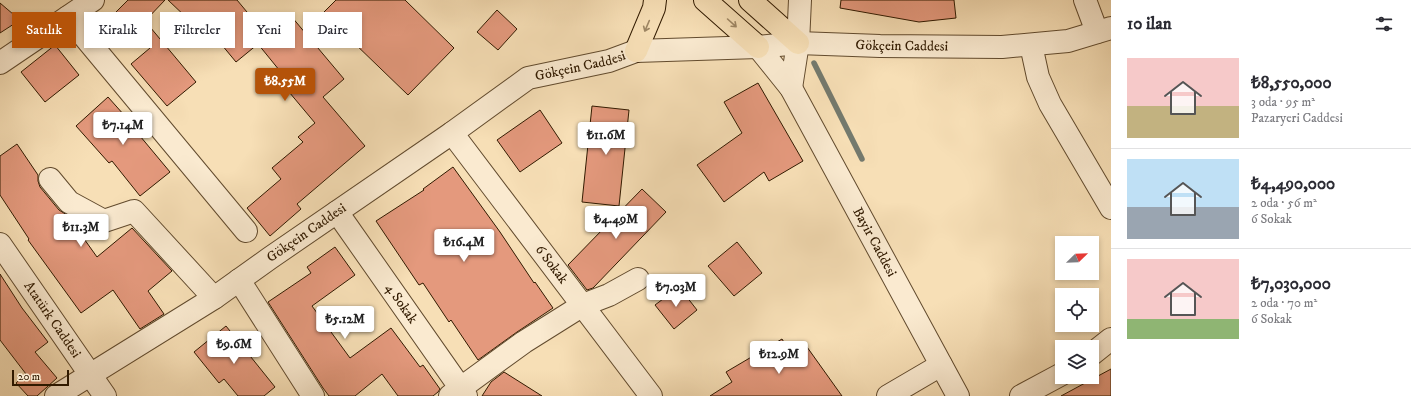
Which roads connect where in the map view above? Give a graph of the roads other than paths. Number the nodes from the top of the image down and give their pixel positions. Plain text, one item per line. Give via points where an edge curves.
1 (93, 0) edge
2 (655, 0) edge
3 (705, 0) edge
4 (750, 0) edge
5 (800, 0) edge
6 (1086, 0) edge
7 (75, 12) edge
8 (76, 27) edge
9 (1104, 30) edge
10 (798, 43) junction
11 (1031, 45) junction
12 (758, 47) junction
13 (22, 48) edge
14 (636, 51) junction
15 (0, 63) edge
16 (791, 88) junction
17 (452, 133) junction
18 (50, 179) dead end
19 (1111, 208) edge
20 (337, 212) junction
21 (246, 231) dead end
22 (0, 244) edge
23 (638, 279) dead end
24 (239, 280) junction
25 (214, 298) junction
26 (583, 306) junction
27 (1111, 339) edge
28 (1099, 348) edge
29 (941, 365) junction
30 (90, 375) junction
31 (1055, 378) edge
32 (459, 393) edge
33 (56, 396) edge
34 (105, 396) edge
35 (313, 396) edge
36 (651, 396) edge
37 (888, 396) edge
38 (958, 396) edge
39 (1021, 396) edge

1 - 7 street
2 -> 14 main road
3 -> 12 main road
4 - 10 main road
5 - 10 street
6 - 9 street
8 - 21 street
9 - 11 street, Gökçein Caddesi via 1068,41
10 - 11 street, Gökçein Caddesi via 902,47
10 - 12 street, Gökçein Caddesi
10 - 16 street
11 - 19 street via 1038,77 1050,104
12 - 14 street, Gökçein Caddesi
12 - 16 street, Bayir Caddesi
13 - 15 street
14 - 17 street, Gökçein Caddesi via 609,61 528,78
16 - 29 street, Bayir Caddesi
17 - 20 street, Gökçein Caddesi
17 - 26 street, 6 Sokak
18 - 25 street via 69,202 104,221 134,211
20 - 24 street, Gökçein Caddesi
20 - 32 street, 4 Sokak
22 - 30 street, Atatürk Caddesi
23 - 26 street via 609,296
24 - 25 street, Gökçein Caddesi
24 - 35 street
25 - 30 street, Gökçein Caddesi
26 - 32 street via 524,342
26 - 36 street, 6 Sokak
27 - 28 street
29 - 37 street
29 - 38 street, Bayir Caddesi
30 - 33 street, Gökçein Caddesi
30 - 34 street, Atatürk Caddesi
31 - 39 street

